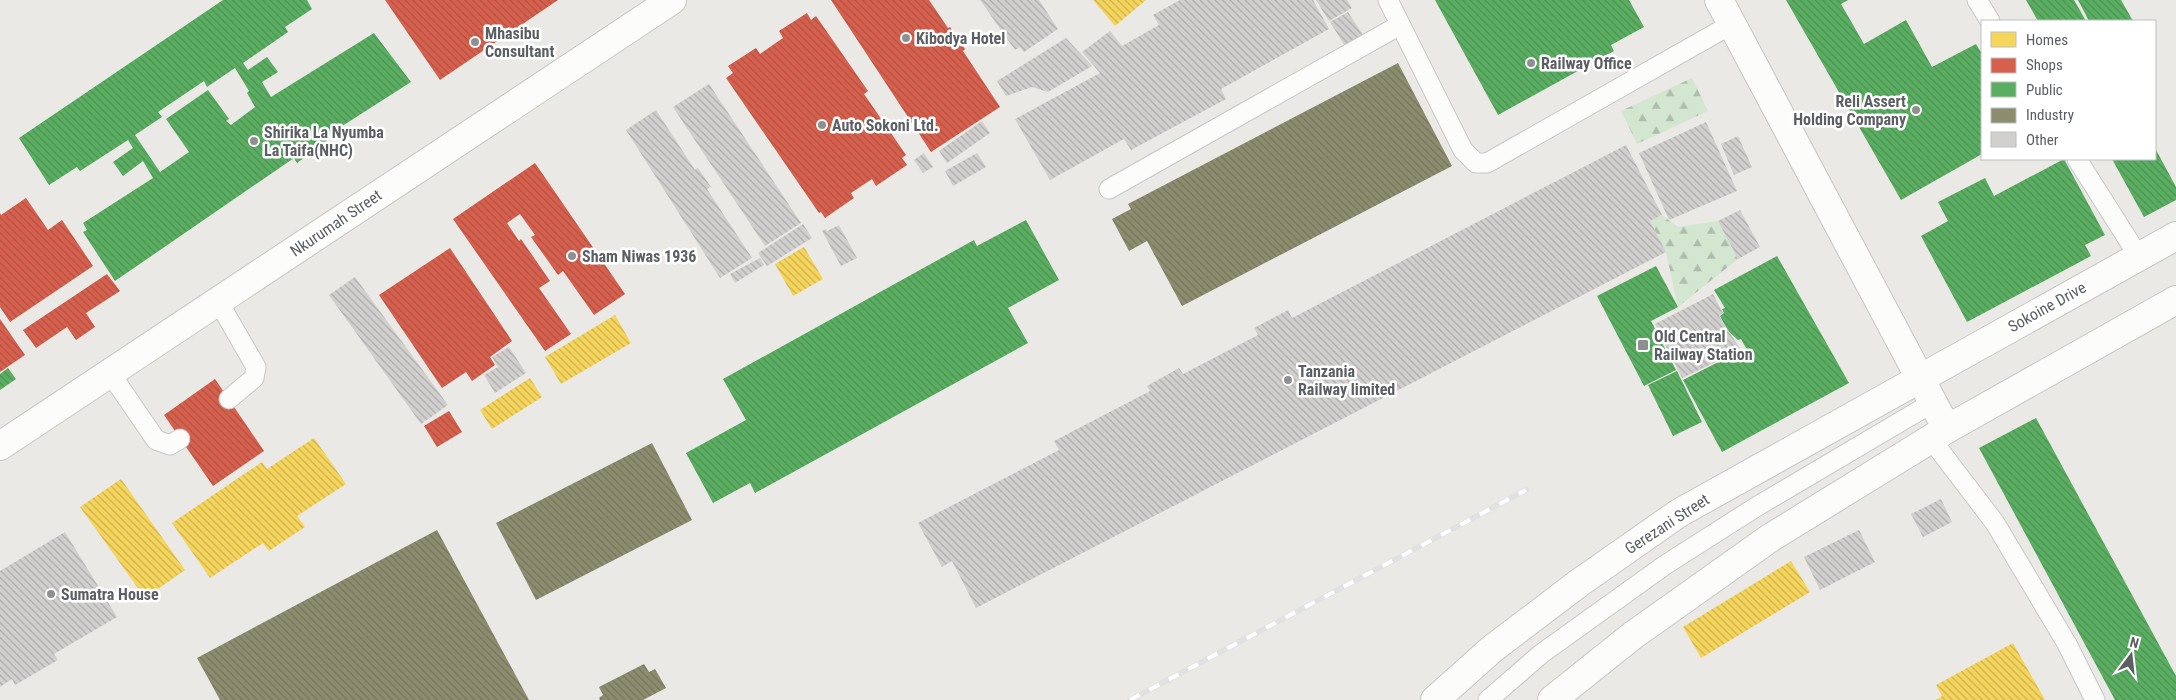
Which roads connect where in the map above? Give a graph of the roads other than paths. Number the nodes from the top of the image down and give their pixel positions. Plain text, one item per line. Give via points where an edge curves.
1 (672, 0) edge
2 (1388, 0) edge
3 (1719, 0) edge
4 (1977, 0) edge
5 (1989, 20) edge
6 (1732, 24) junction
7 (1400, 25) junction
8 (2078, 160) edge
9 (1109, 189) dead end
10 (2176, 236) edge
11 (2139, 257) junction
12 (2176, 300) edge
13 (218, 301) junction
14 (110, 373) junction
15 (1919, 378) junction
16 (229, 399) dead end
17 (1932, 403) junction
18 (1939, 434) junction
19 (180, 439) dead end
20 (0, 446) edge
21 (1435, 700) edge
22 (1488, 700) edge
23 (1552, 700) edge
24 (2094, 700) edge

1 - 13 main road, Nkurumah Street
2 - 7 lane
3 - 6 main road
4 - 5 lane
6 - 7 lane via 1487,163 1476,163 1463,150
6 - 15 main road
7 - 9 lane
8 - 11 lane
10 - 11 main road, Sokoine Drive
11 - 15 main road, Sokoine Drive
12 - 18 main road
13 - 14 main road, Nkurumah Street
13 - 16 lane via 256,366 254,378
14 - 19 lane via 156,440 170,445
14 - 20 main road, Nkurumah Street
15 - 17 main road
15 - 21 main road, Gerezani Street via 1678,513 1578,583 1492,649
17 - 18 main road
17 - 22 lane via 1665,565 1540,654
18 - 23 main road via 1770,538 1632,636
18 - 24 lane via 2067,644

